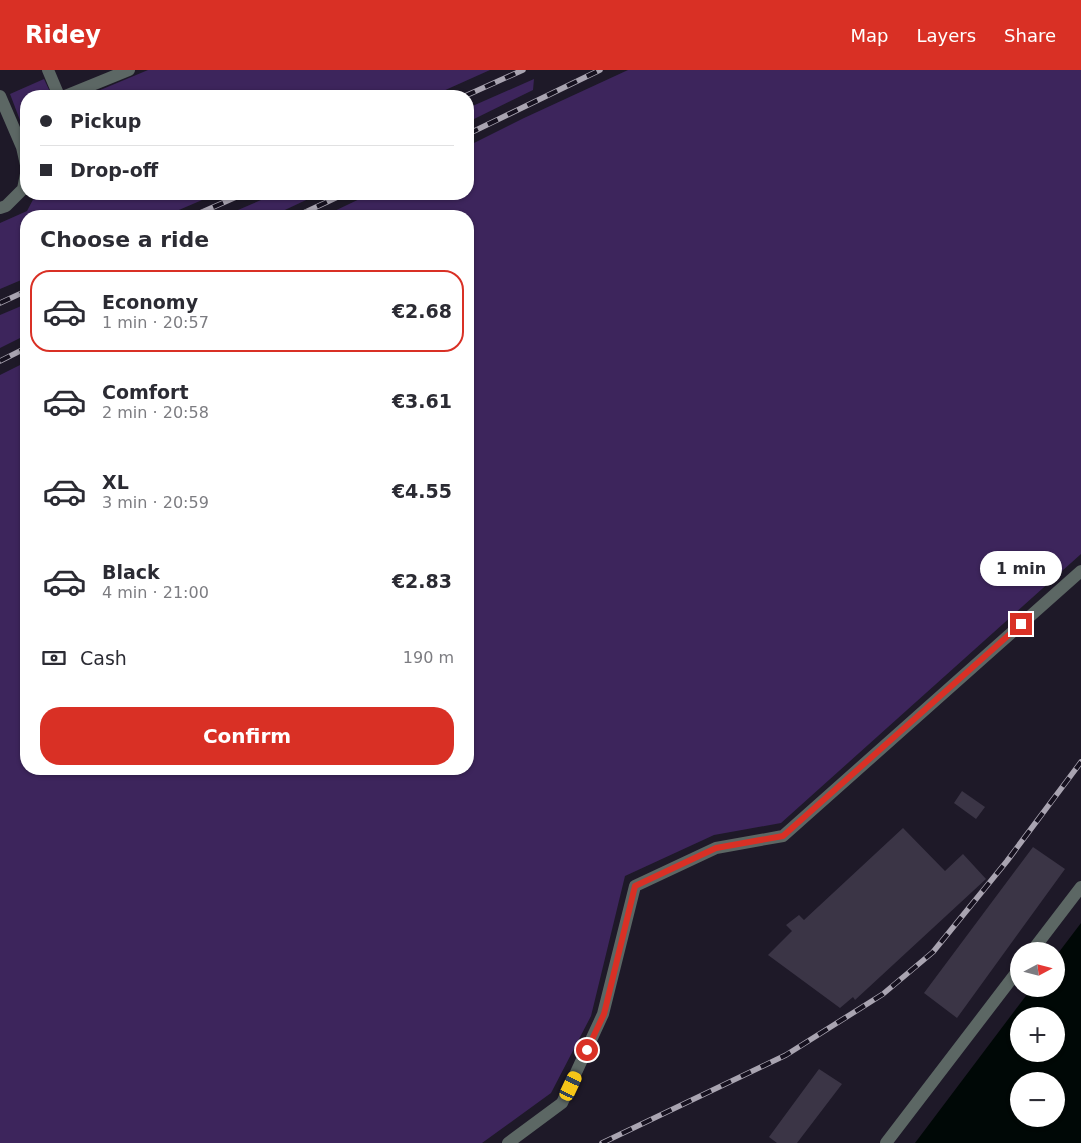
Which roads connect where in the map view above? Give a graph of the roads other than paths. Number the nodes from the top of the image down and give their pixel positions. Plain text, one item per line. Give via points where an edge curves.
1 (48, 70) edge
2 (129, 70) edge
3 (56, 90) edge
4 (80, 90) edge
5 (0, 96) edge
6 (20, 142) edge
7 (20, 192) edge
8 (0, 208) edge
9 (1081, 571) edge
10 (1081, 887) edge
11 (1039, 942) edge
12 (1010, 981) edge
13 (508, 1143) edge
14 (886, 1143) edge

1 - 3 lane
2 - 4 lane
5 - 6 lane
7 - 8 lane
9 - 13 lane via 783,836 716,848 635,886 604,1014 562,1103
10 - 11 lane
12 - 14 lane

